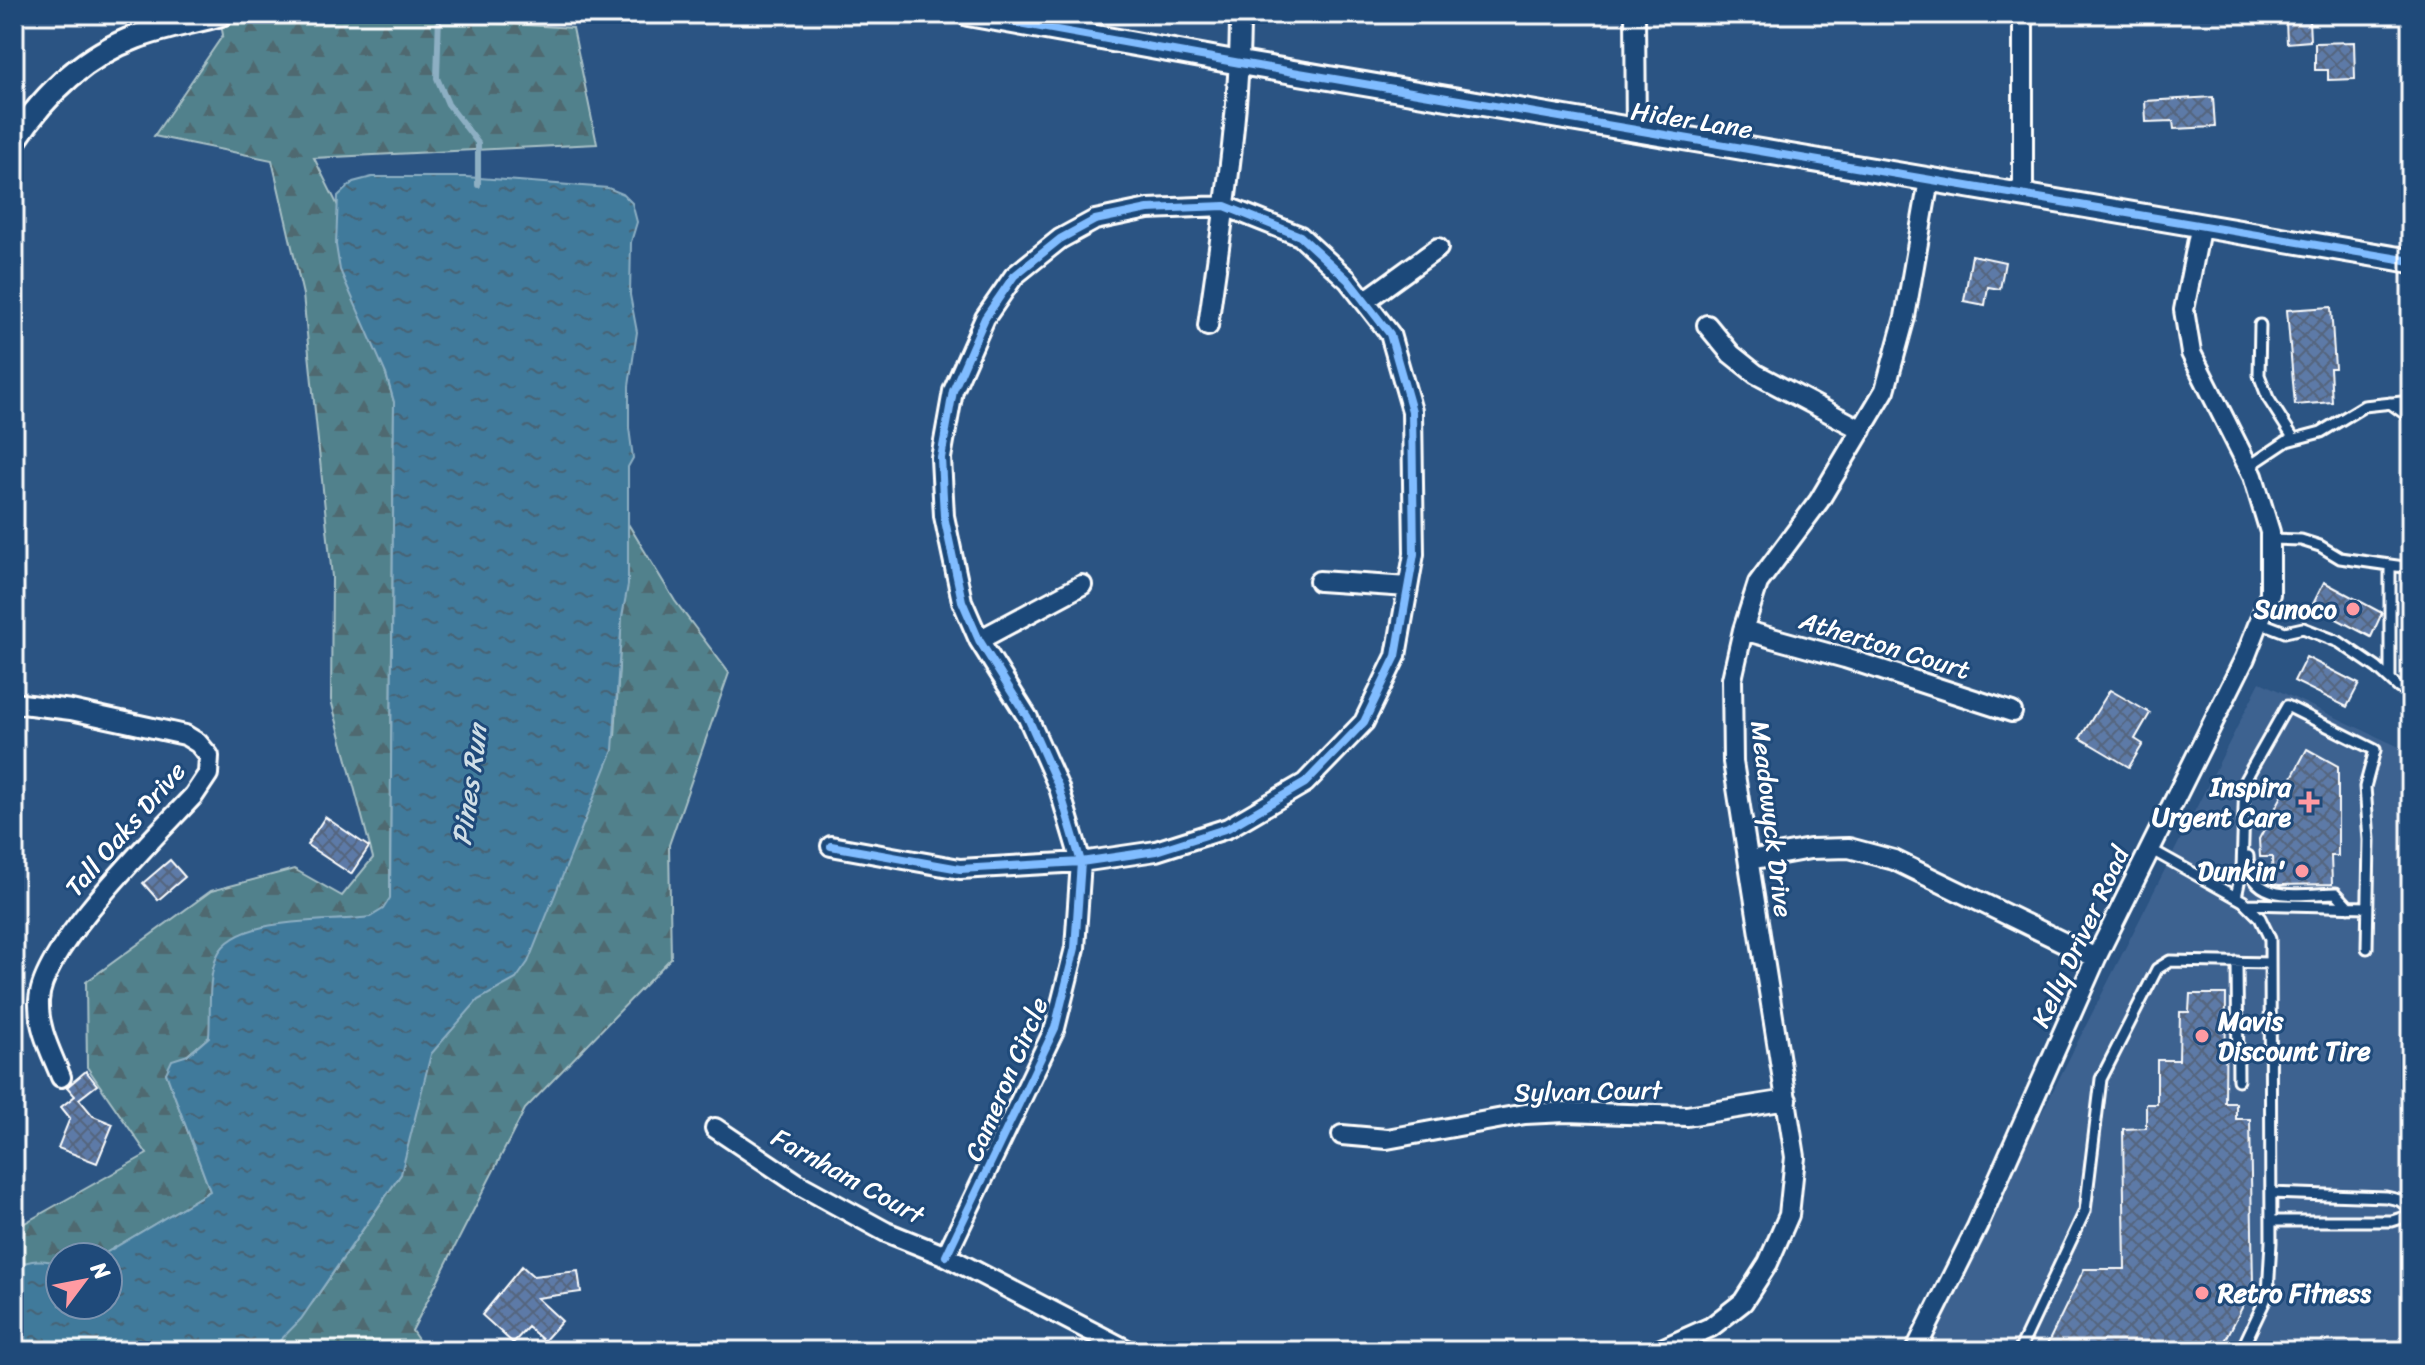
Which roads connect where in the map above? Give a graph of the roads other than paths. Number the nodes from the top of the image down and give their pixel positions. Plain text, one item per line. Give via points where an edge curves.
1 (221, 14) edge
2 (968, 14) edge
3 (1240, 14) edge
4 (1635, 14) edge
5 (2023, 14) edge
6 (1240, 63) junction
7 (1636, 131) junction
8 (14, 141) edge
9 (1929, 180) junction
10 (2023, 195) junction
11 (1225, 206) junction
12 (2201, 224) junction
13 (1438, 248) dead end
14 (2411, 261) edge
15 (1365, 301) junction
16 (1707, 325) dead end
17 (2260, 325) dead end
18 (1208, 326) dead end
19 (2411, 401) edge
20 (2390, 403) junction
21 (2411, 418) edge
22 (1862, 430) junction
23 (2294, 439) junction
24 (2248, 467) junction
25 (2270, 539) junction
26 (2390, 565) junction
27 (2411, 568) edge
28 (1319, 581) dead end
29 (1082, 585) dead end
30 (1408, 587) junction
31 (2259, 622) junction
32 (1743, 630) junction
33 (979, 640) junction
34 (2390, 679) junction
35 (2411, 692) edge
36 (14, 703) edge
37 (2012, 712) dead end
38 (2245, 780) junction
39 (831, 846) dead end
40 (2150, 849) junction
41 (1749, 860) junction
42 (1081, 862) junction
43 (2236, 897) junction
44 (2247, 904) junction
45 (2349, 907) junction
46 (2367, 907) junction
47 (2367, 948) dead end
48 (2096, 958) junction
49 (2237, 962) junction
50 (2270, 963) junction
51 (61, 1077) dead end
52 (2238, 1080) dead end
53 (1787, 1100) junction
54 (715, 1128) dead end
55 (1342, 1135) dead end
56 (2271, 1193) junction
57 (2411, 1209) edge
58 (2411, 1215) edge
59 (2271, 1221) junction
60 (946, 1256) junction
61 (1129, 1351) edge
62 (1657, 1351) edge
63 (1915, 1351) edge
64 (2019, 1351) edge
65 (2241, 1351) edge

1 - 8 street via 136,37 97,55 57,86
2 - 6 street, Hider Lane
3 - 6 street
4 - 7 street
5 - 10 street
6 - 7 street, Hider Lane
6 - 11 street
7 - 9 street, Hider Lane
9 - 10 street, Hider Lane
9 - 22 street, Meadowyck Drive via 1905,317 1885,390
10 - 12 street, Hider Lane
11 - 15 street, Cameron Circle via 1300,236
11 - 18 street
11 - 33 street, Cameron Circle via 1148,209 1095,220 1060,239 1014,276 985,318 953,391 941,458 944,516 962,601
12 - 14 street, Hider Lane
12 - 24 street, Kelly Driver Road via 2184,310 2191,353
13 - 15 street
15 - 30 street, Cameron Circle via 1390,334 1412,411 1414,554
16 - 22 street via 1756,374
17 - 23 lane via 2259,375
19 - 20 lane
20 - 21 lane
20 - 23 lane via 2364,406 2321,432
22 - 32 street, Meadowyck Drive via 1819,501 1758,583
23 - 24 lane
24 - 25 street, Kelly Driver Road
25 - 26 lane via 2301,540 2340,558
25 - 31 street, Kelly Driver Road via 2270,594
26 - 27 lane
26 - 34 lane
28 - 30 street
29 - 33 street
30 - 42 street, Cameron Circle via 1396,656 1364,722 1305,783 1228,828 1156,851
31 - 34 lane via 2285,632 2303,628 2339,642
31 - 40 street, Kelly Driver Road
32 - 37 street, Atherton Court
32 - 41 street, Meadowyck Drive via 1732,679 1733,762
33 - 42 street, Cameron Circle via 1028,718 1059,788
34 - 35 lane
36 - 51 street, Tall Oaks Drive via 185,735 209,756 208,774 194,795 87,912 50,965 39,997 40,1025
38 - 43 lane
38 - 45 lane via 2252,879 2263,890 2286,894 2336,893
38 - 46 lane via 2287,706 2375,750 2365,787
39 - 42 street via 960,869
40 - 43 lane
40 - 48 street, Kelly Driver Road
41 - 48 street via 1849,848 1894,860
41 - 53 street, Meadowyck Drive
42 - 60 street, Cameron Circle via 1075,948 1055,1028
43 - 44 lane
44 - 45 lane
44 - 50 lane via 2270,939
45 - 46 lane
46 - 47 lane
48 - 63 street, Kelly Driver Road via 1977,1227
49 - 50 lane
49 - 52 lane
49 - 64 lane via 2170,961 2157,969 2101,1079 2085,1211
50 - 56 lane
53 - 55 street, Sylvan Court via 1687,1116 1525,1114 1387,1139
53 - 62 street, Meadowyck Drive via 1795,1157 1789,1215 1768,1263 1743,1302 1711,1327
54 - 60 street, Farnham Court via 800,1185 886,1232
56 - 57 lane via 2386,1197
56 - 59 lane
58 - 59 lane via 2392,1221
59 - 65 lane via 2268,1294
60 - 61 street, Farnham Court

